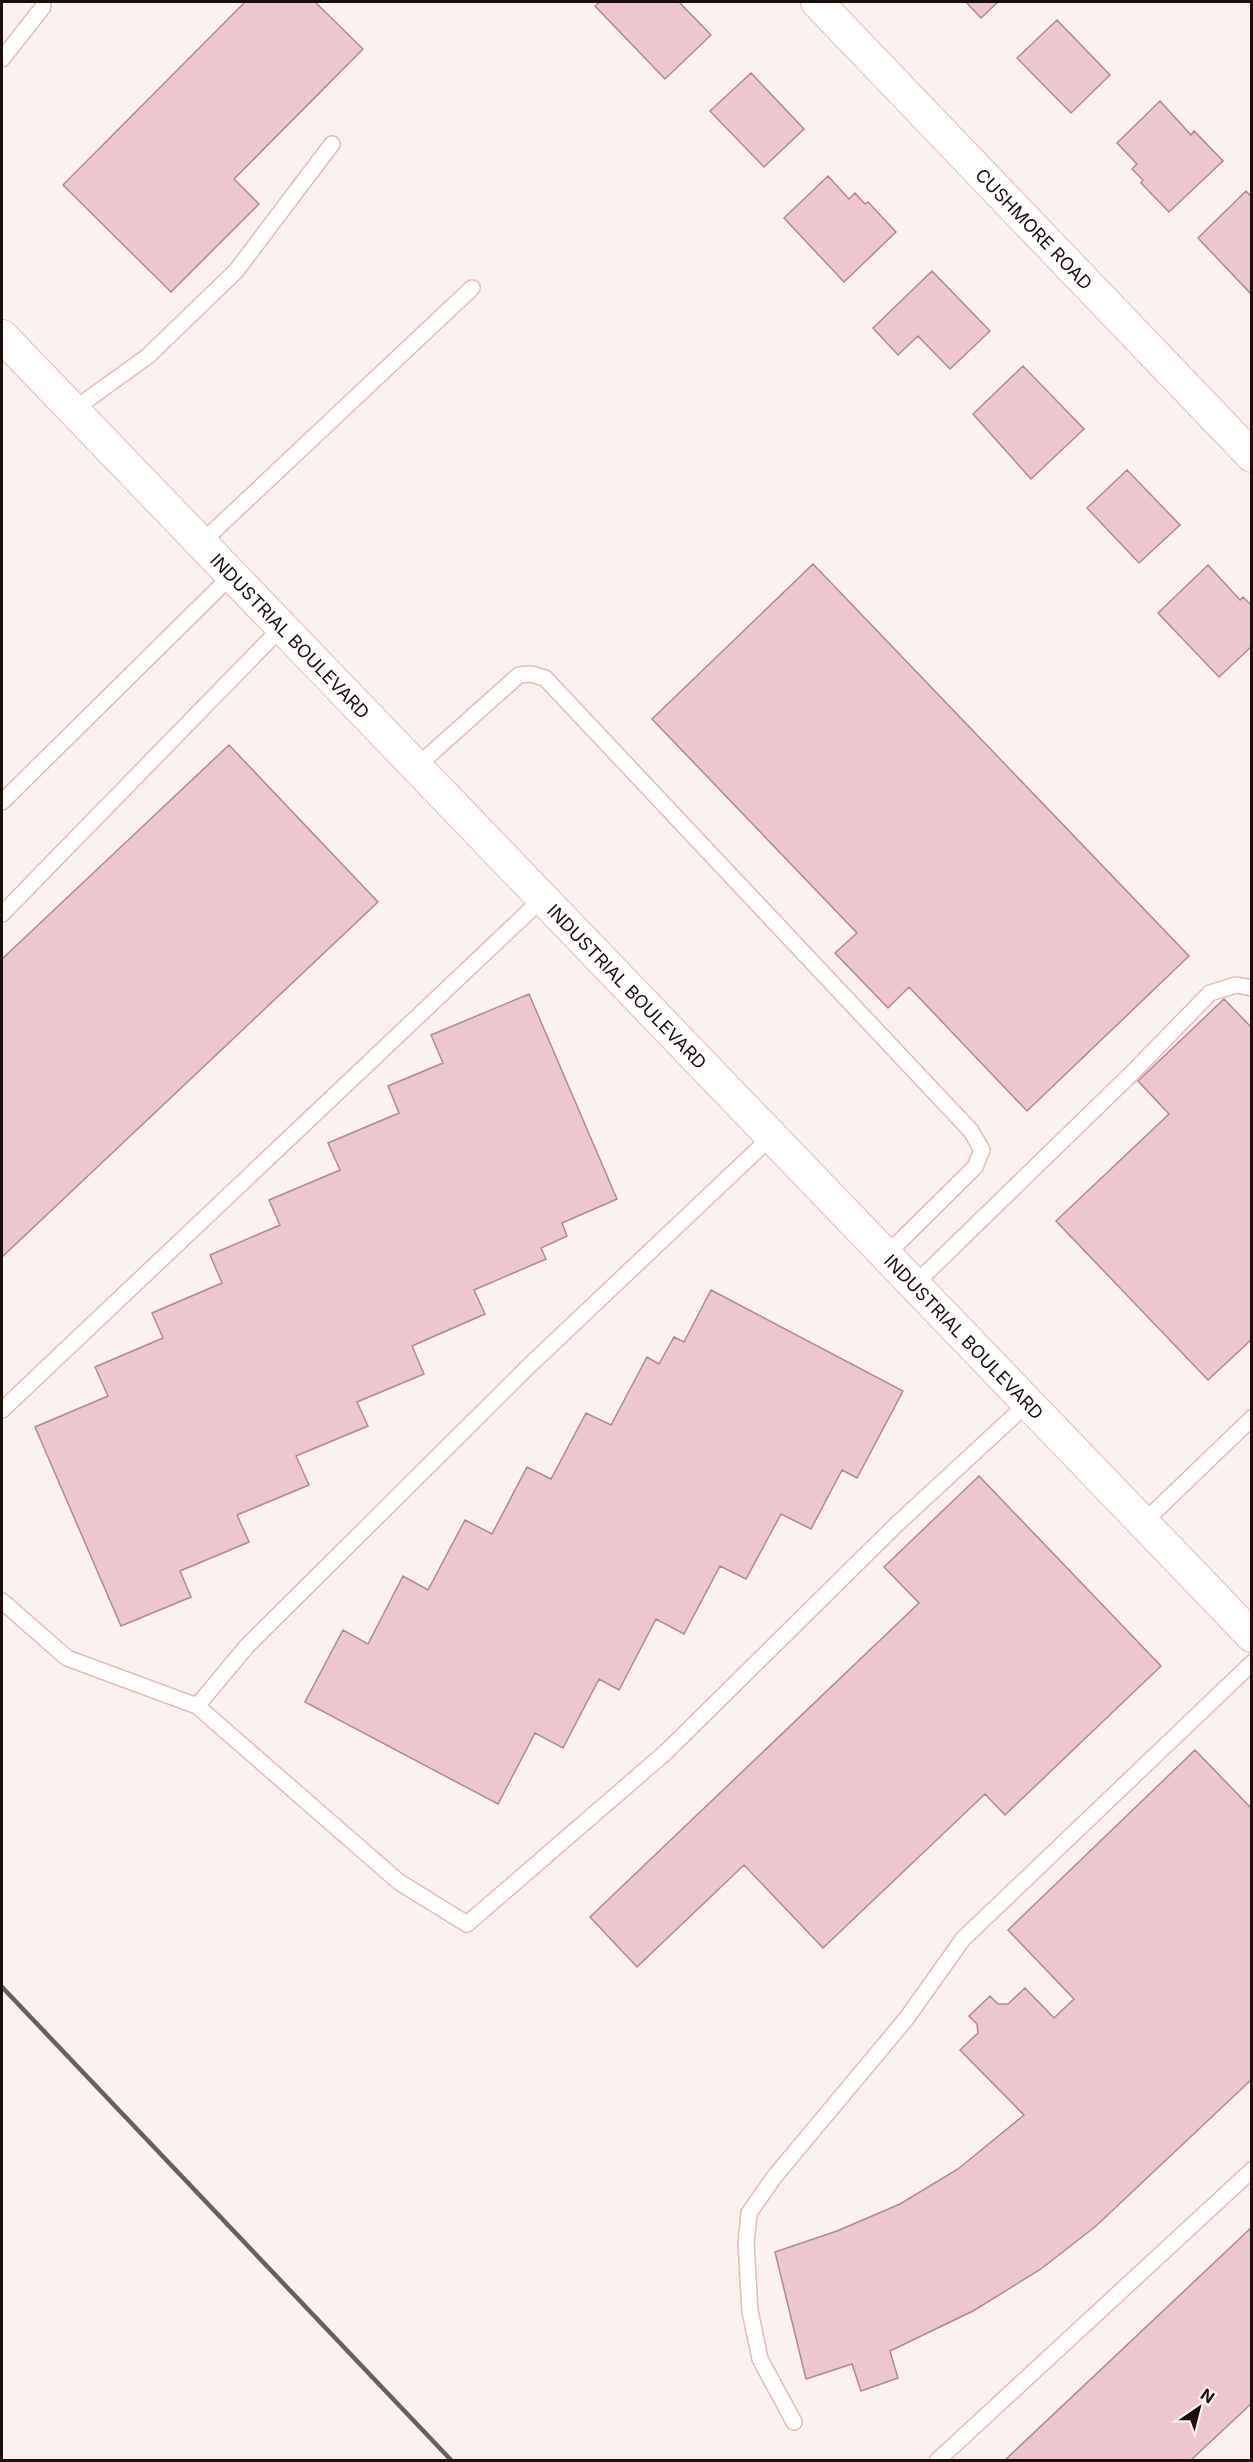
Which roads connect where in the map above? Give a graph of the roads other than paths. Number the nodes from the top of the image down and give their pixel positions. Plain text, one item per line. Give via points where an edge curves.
1 (817, 2) edge
2 (43, 7) dead end
3 (2, 59) edge
4 (332, 144) dead end
5 (472, 288) dead end
6 (2, 336) edge
7 (73, 410) junction
8 (1250, 450) edge
9 (201, 543) junction
10 (232, 575) junction
11 (282, 627) junction
12 (416, 766) junction
13 (2, 802) edge
14 (543, 898) junction
15 (2, 914) edge
16 (1251, 988) edge
17 (772, 1136) junction
18 (886, 1255) junction
19 (915, 1284) junction
20 (1029, 1402) junction
21 (2, 1410) edge
22 (1251, 1418) edge
23 (1144, 1522) junction
24 (2, 1601) edge
25 (1251, 1636) edge
26 (1251, 1663) edge
27 (197, 1706) junction
28 (1251, 2169) edge
29 (794, 2422) dead end
30 (938, 2460) edge

1 - 8 street, CUSHMORE ROAD
2 - 3 lane
4 - 7 lane via 236,271 147,356
5 - 9 lane
6 - 7 street, INDUSTRIAL BOULEVARD
7 - 9 street, INDUSTRIAL BOULEVARD
9 - 10 street, INDUSTRIAL BOULEVARD
10 - 11 street, INDUSTRIAL BOULEVARD
10 - 13 lane
11 - 12 street, INDUSTRIAL BOULEVARD
11 - 15 lane
12 - 14 street, INDUSTRIAL BOULEVARD
12 - 18 lane via 519,675 545,678 971,1131 982,1150 975,1167
14 - 17 street, INDUSTRIAL BOULEVARD
14 - 21 lane
16 - 19 lane via 1236,985 1210,993
17 - 18 street, INDUSTRIAL BOULEVARD
17 - 27 lane via 464,1431 247,1646
18 - 19 street, INDUSTRIAL BOULEVARD
19 - 20 street, INDUSTRIAL BOULEVARD
20 - 23 street, INDUSTRIAL BOULEVARD
20 - 27 lane via 897,1524 666,1752 467,1924 399,1882
22 - 23 lane
23 - 25 street, INDUSTRIAL BOULEVARD
24 - 27 lane via 67,1658
26 - 29 lane via 963,1939 906,2019 775,2176 749,2213 746,2243 750,2311 760,2359
28 - 30 lane

